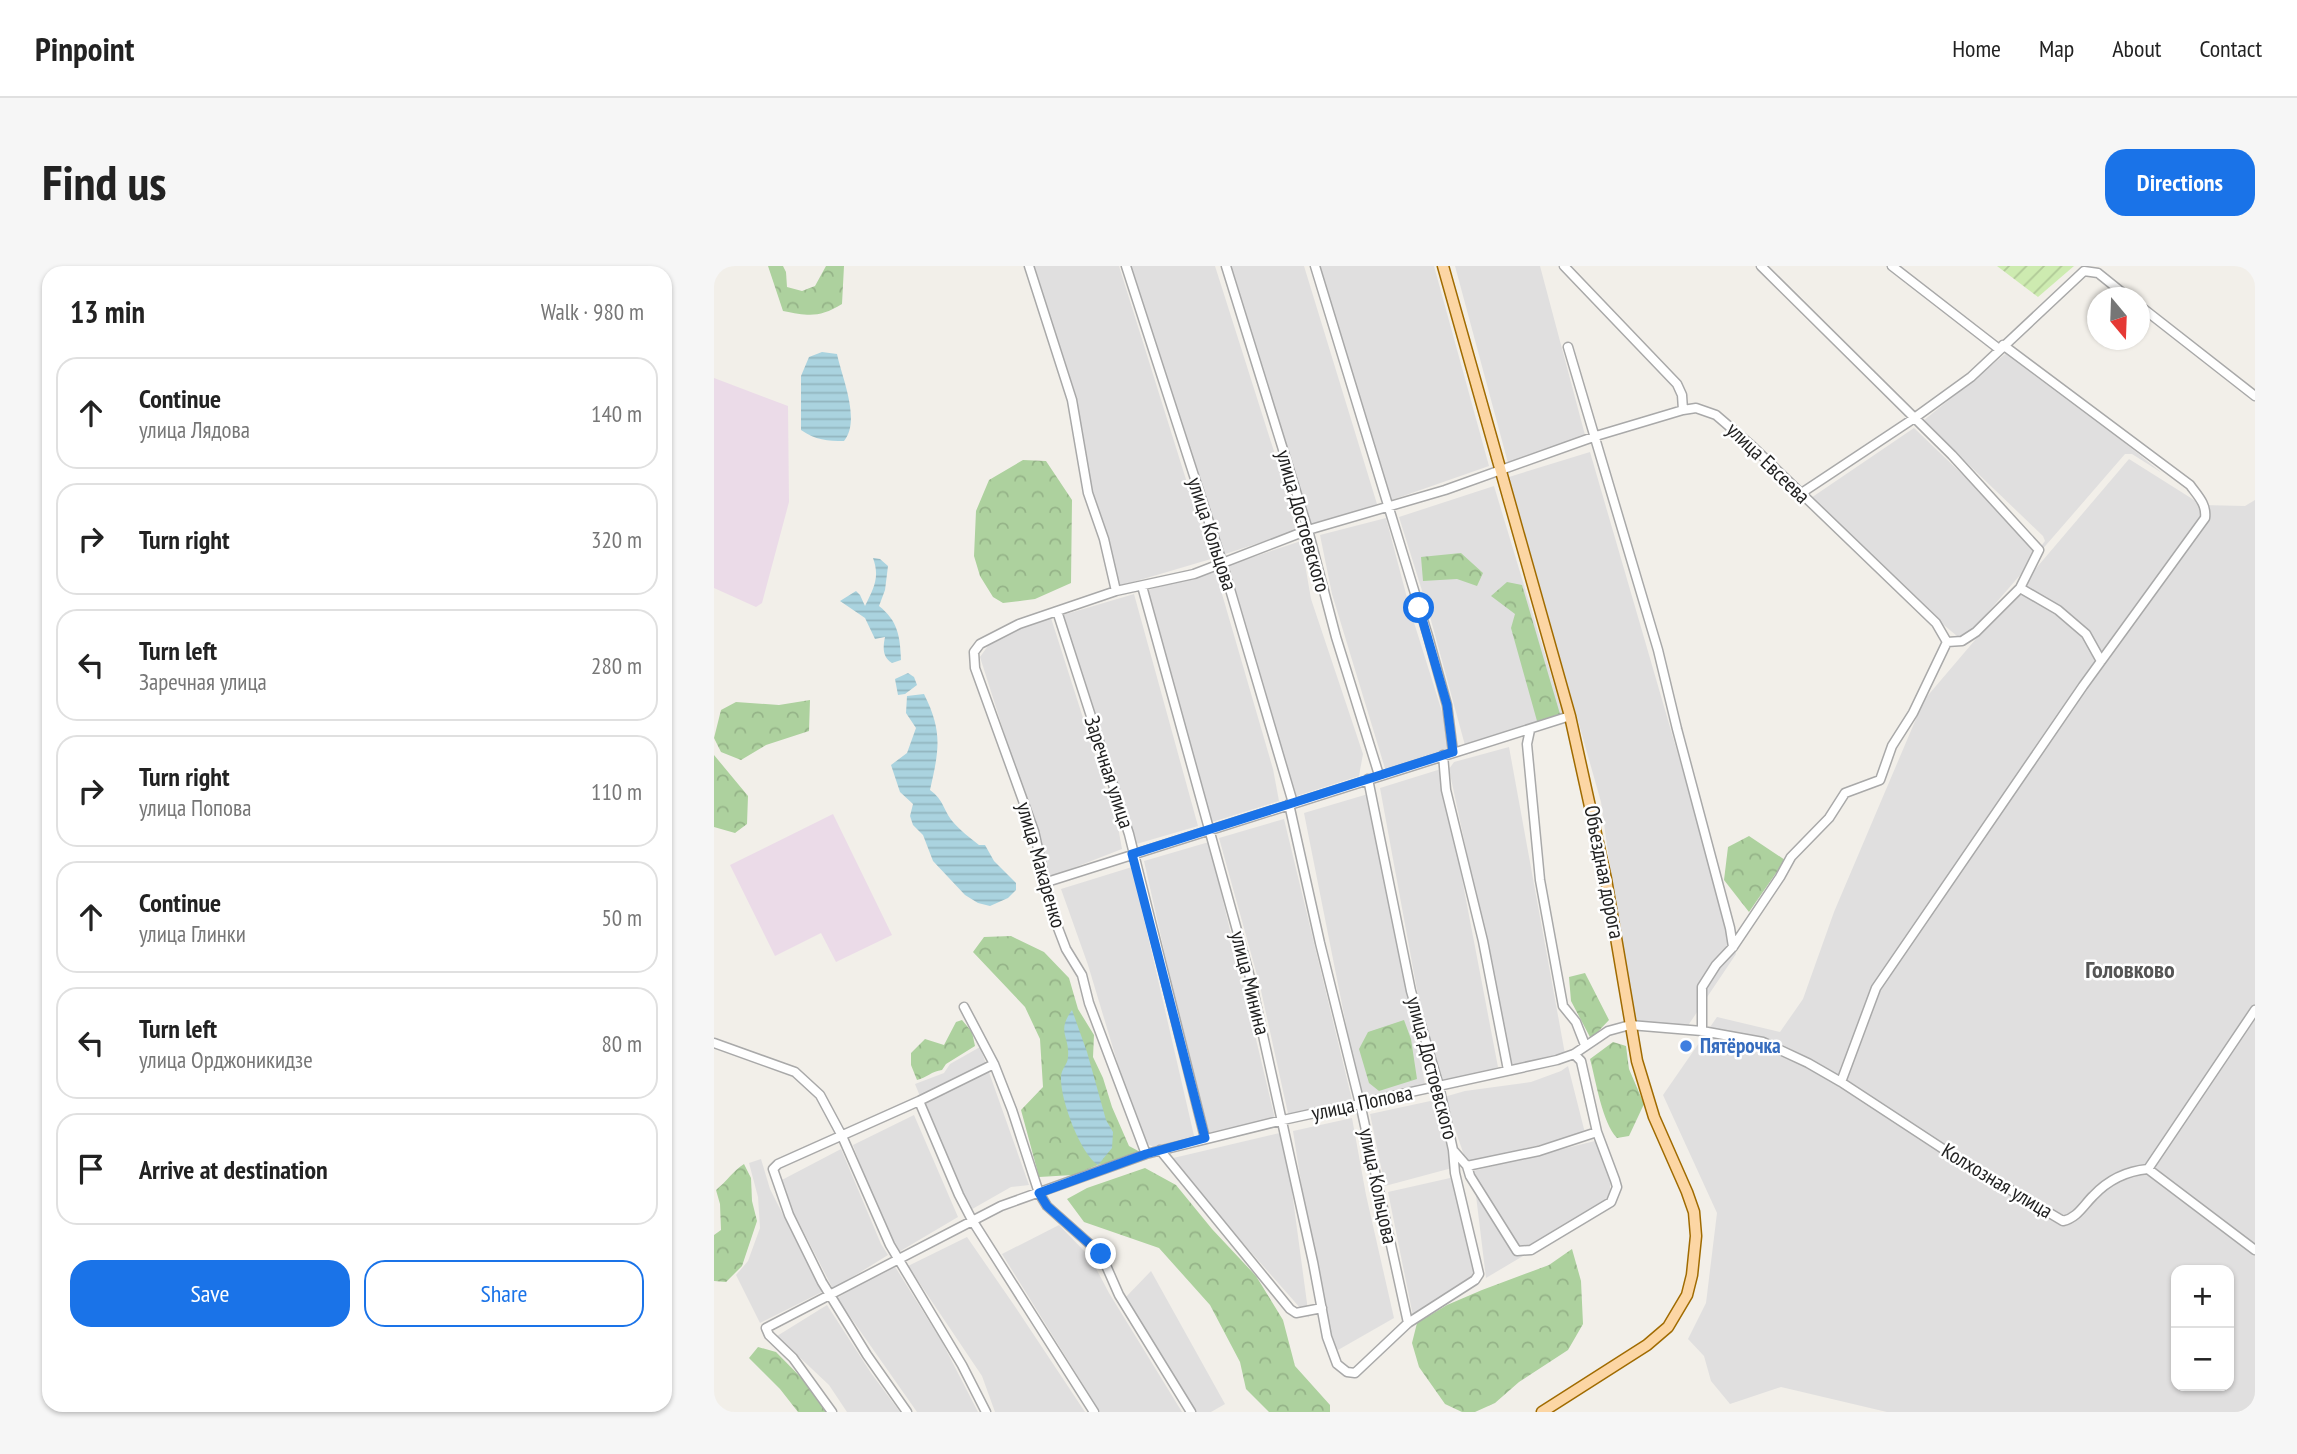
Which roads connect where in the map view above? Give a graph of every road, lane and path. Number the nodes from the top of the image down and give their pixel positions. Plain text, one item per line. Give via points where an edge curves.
1 (1029, 266) edge
2 (1126, 266) edge
3 (1226, 266) edge
4 (1315, 266) edge
5 (1443, 266) edge
6 (1564, 266) edge
7 (1761, 266) edge
8 (1892, 266) edge
9 (2115, 287) edge
10 (2150, 314) edge
11 (1568, 347) dead end
12 (2001, 347) junction
13 (2255, 396) edge
14 (1683, 410) junction
15 (1913, 419) junction
16 (1596, 436) junction
17 (1500, 471) junction
18 (1800, 494) junction
19 (1390, 506) junction
20 (1308, 530) junction
21 (1222, 562) junction
22 (1142, 586) junction
23 (2020, 588) junction
24 (1116, 591) junction
25 (1057, 611) junction
26 (1947, 642) junction
27 (2101, 660) junction
28 (1570, 716) junction
29 (1530, 730) junction
30 (1453, 752) junction
31 (1443, 755) junction
32 (1379, 775) junction
33 (1368, 779) junction
34 (1291, 804) junction
35 (1210, 829) junction
36 (1132, 854) junction
37 (1047, 882) junction
38 (1733, 947) junction
39 (964, 1007) dead end
40 (2255, 1010) edge
41 (1630, 1025) junction
42 (1702, 1031) junction
43 (714, 1043) edge
44 (1585, 1045) junction
45 (1574, 1054) junction
46 (994, 1063) junction
47 (1508, 1069) junction
48 (1841, 1082) junction
49 (1440, 1086) junction
50 (919, 1101) junction
51 (1360, 1103) junction
52 (1283, 1120) junction
53 (1597, 1132) junction
54 (842, 1136) junction
55 (1205, 1138) junction
56 (1160, 1150) junction
57 (1453, 1150) junction
58 (1146, 1154) junction
59 (1467, 1166) junction
60 (2148, 1169) junction
61 (1039, 1193) junction
62 (972, 1220) junction
63 (2255, 1250) edge
64 (897, 1259) junction
65 (829, 1294) junction
66 (1322, 1308) junction
67 (1408, 1323) junction
68 (832, 1412) edge
69 (907, 1412) edge
70 (986, 1412) edge
71 (1094, 1412) edge
72 (1191, 1412) edge
73 (1542, 1412) edge

1 - 24 street via 1072,400 1088,493
2 - 21 street, улица Кольцова
3 - 20 street, улица Достоевского
4 - 19 street
5 - 17 main road, Объездная дорога
6 - 14 street via 1677,384
7 - 15 street
8 - 12 street
9 - 12 street via 2098,273 2084,271
10 - 13 street
11 - 16 street
12 - 15 street via 1971,377
12 - 27 street via 2190,485 2206,511
14 - 16 street
14 - 18 street, улица Евсеева via 1696,408 1716,415
15 - 18 street
15 - 23 street via 2039,550
16 - 17 street
16 - 38 street via 1658,650
17 - 19 street
17 - 28 main road, Объездная дорога
18 - 26 street, улица Евсеева via 1936,623
19 - 20 street
19 - 30 street via 1447,705
20 - 21 street
20 - 32 street, улица Достоевского
21 - 22 street
21 - 34 street, улица Кольцова
22 - 24 street
22 - 35 street, улица Минина
23 - 26 street via 1969,638
23 - 27 street via 2059,610 2086,634
24 - 25 street
25 - 36 street, Заречная улица
25 - 37 street, улица Макаренко via 996,635 974,652 975,668 1034,831
26 - 38 street via 1892,746 1880,780 1845,793 1829,818 1791,857
27 - 48 street via 1876,988
28 - 29 street
28 - 41 main road, Объездная дорога via 1606,879
29 - 30 street
29 - 44 street via 1527,744 1542,892 1563,1006
30 - 31 street
31 - 32 street
31 - 47 street via 1446,790
32 - 33 street
33 - 34 street
33 - 49 street, улица Достоевского via 1412,991
34 - 35 street
34 - 51 street, улица Кольцова
35 - 36 street
35 - 52 street, улица Минина
36 - 37 street
36 - 55 street, Заречная улица
37 - 58 street, улица Макаренко via 1053,915 1082,975
38 - 42 street via 1702,987
39 - 46 street
40 - 60 street
41 - 42 street, Колхозная улица
41 - 44 street, улица Попова
41 - 73 main road, Объездная дорога via 1646,1095 1694,1212 1692,1275 1687,1295 1668,1327
42 - 48 street, Колхозная улица via 1763,1042
43 - 54 street via 795,1073 820,1096
44 - 45 street, улица Попова
45 - 47 street, улица Попова
45 - 53 street via 1581,1061
46 - 50 street
46 - 61 street
47 - 49 street, улица Попова
48 - 60 street, Колхозная улица via 2063,1221 2080,1211 2105,1184 2133,1170
49 - 51 street, улица Попова
49 - 57 street, улица Достоевского
50 - 54 street
50 - 62 street
51 - 52 street, улица Попова
51 - 67 street, улица Кольцова
52 - 55 street, улица Попова
52 - 66 street, улица Минина
53 - 59 street
53 - 59 street via 1617,1187 1611,1202 1531,1250 1517,1251
54 - 64 street
54 - 65 street via 773,1169 789,1214
55 - 56 street, улица Попова
56 - 58 street, улица Попова
56 - 66 street via 1290,1309 1296,1313
57 - 59 street
57 - 67 street, улица Достоевского via 1479,1274
58 - 61 street, улица Попова
60 - 63 street
61 - 62 street, улица Попова
61 - 72 street via 1047,1206 1101,1254 1119,1295
62 - 64 street, улица Попова
62 - 71 street
64 - 65 street, улица Попова
64 - 70 street
65 - 68 street, улица Попова via 766,1328
65 - 69 street
66 - 67 street, улица Минина via 1332,1355 1347,1372 1355,1373

